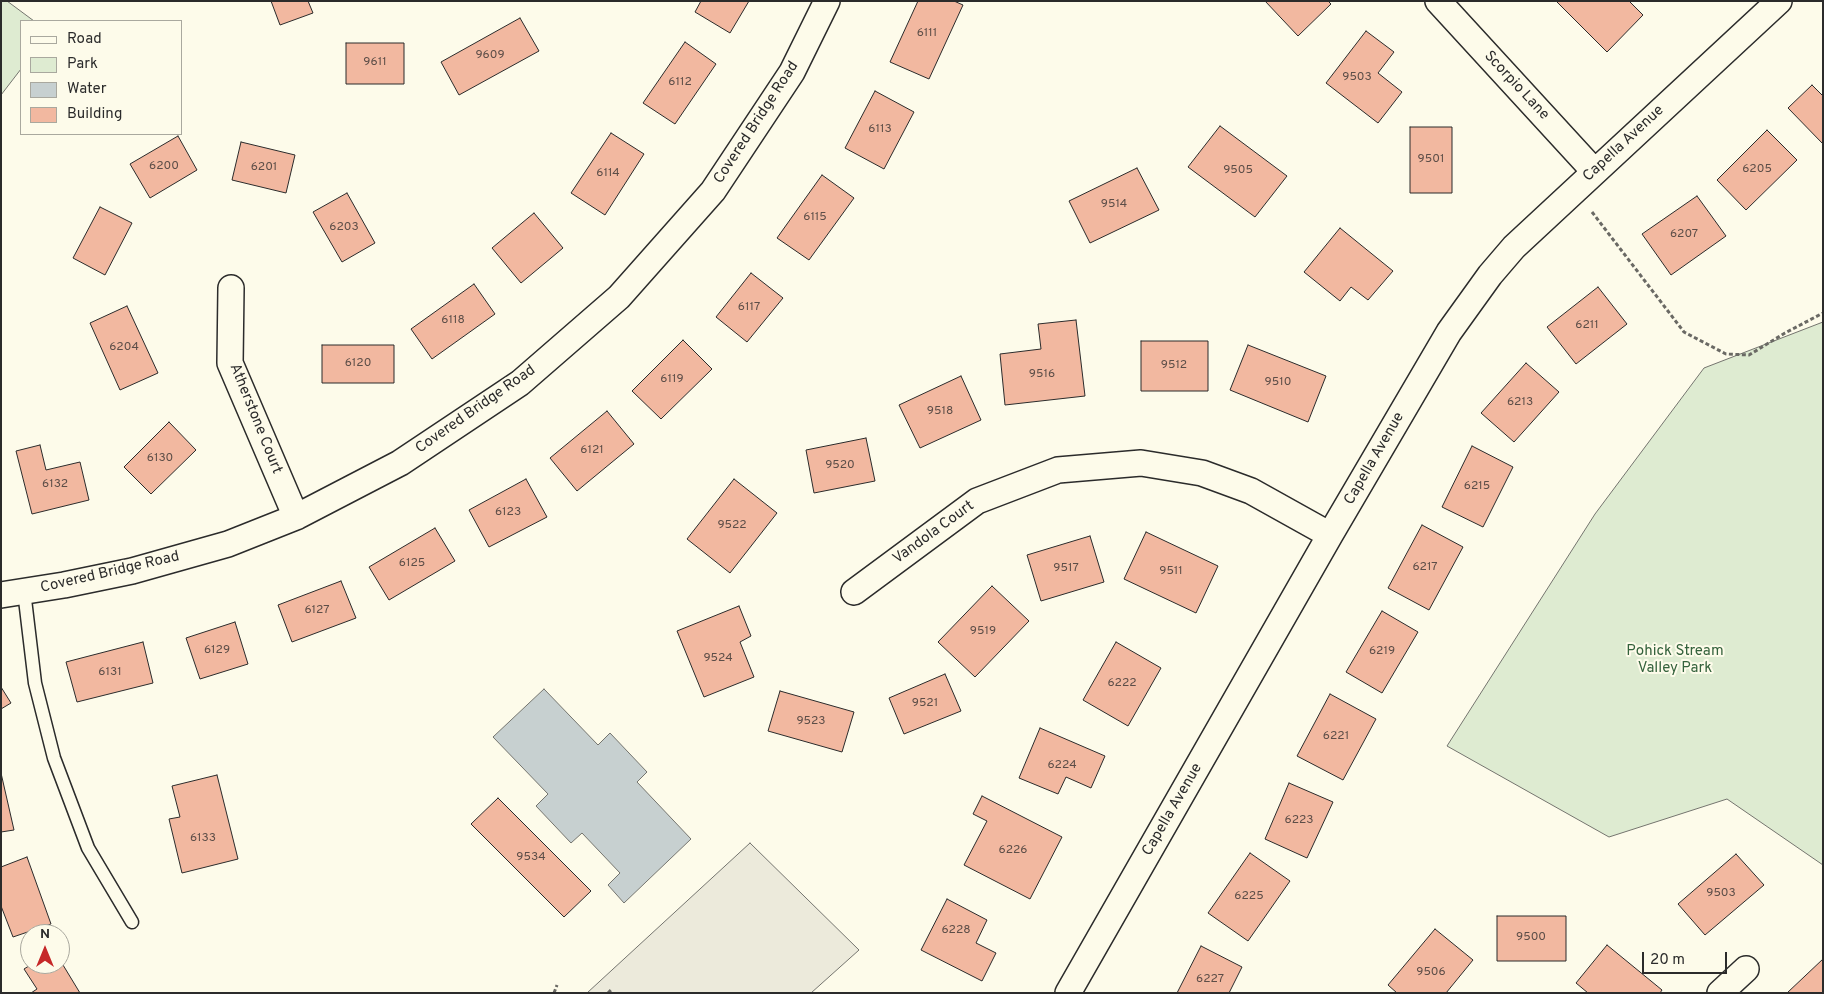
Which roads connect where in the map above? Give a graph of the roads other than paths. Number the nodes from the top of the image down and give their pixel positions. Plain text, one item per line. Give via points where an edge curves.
1 (827, 1) edge
2 (1438, 1) edge
3 (1780, 1) edge
4 (1594, 171) junction
5 (231, 288) dead end
6 (296, 517) junction
7 (1330, 535) junction
8 (854, 592) dead end
9 (13, 593) edge
10 (132, 922) dead end
11 (1746, 970) dead end
12 (1068, 993) edge
13 (1720, 993) edge

1 - 6 street, Covered Bridge Road via 792,72 713,191 619,297 520,383 400,464
2 - 4 street, Scorpio Lane
3 - 4 street, Capella Avenue
4 - 7 street, Capella Avenue via 1490,274 1449,332
5 - 6 street, Atherstone Court via 230,363
6 - 9 street, Covered Bridge Road via 228,544 132,571
7 - 8 street, Vandola Court via 1251,491 1202,473 1141,463 1058,470 977,501
7 - 12 street, Capella Avenue
9 - 10 lane via 54,758 88,848
11 - 13 street

